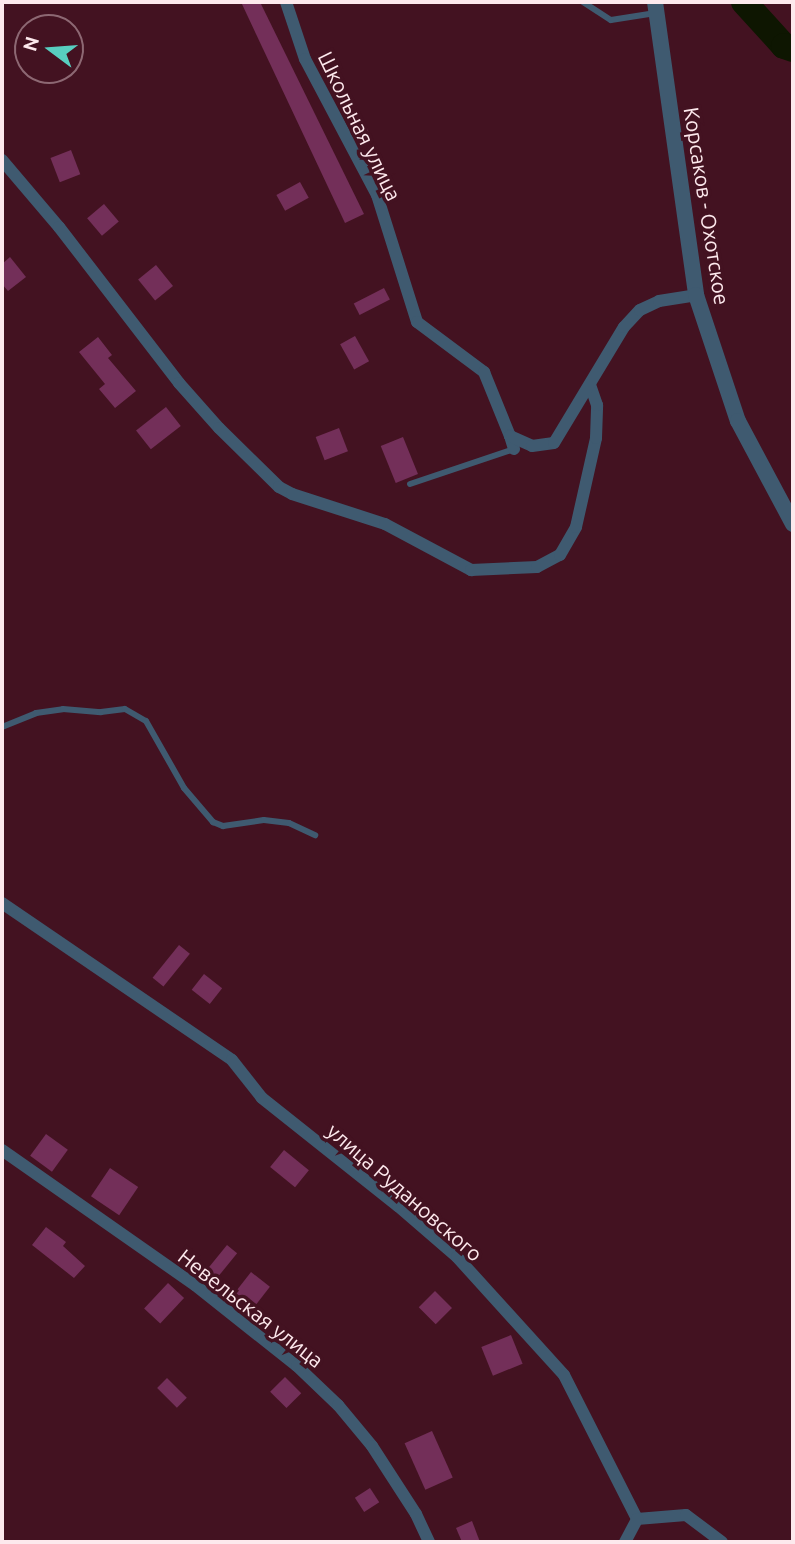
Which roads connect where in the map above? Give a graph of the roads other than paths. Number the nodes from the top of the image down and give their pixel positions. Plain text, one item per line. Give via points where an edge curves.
1 (286, 2) edge
2 (583, 2) edge
3 (656, 7) edge
4 (2, 160) edge
5 (696, 295) junction
6 (590, 386) junction
7 (510, 436) junction
8 (514, 449) joint
9 (410, 484) dead end
10 (793, 524) edge
11 (2, 727) edge
12 (316, 835) dead end
13 (2, 902) edge
14 (2, 1150) edge
15 (637, 1519) junction
16 (429, 1542) edge
17 (625, 1542) edge
18 (722, 1542) edge

1 - 7 street, Школьная улица via 305,59 377,195 417,322 484,372
2 - 3 lane via 611,20
3 - 5 street, Корсаков - Охотское
4 - 6 street via 219,428 279,487 385,524 471,570 537,567 560,555 576,527 596,438 597,405
5 - 6 street via 640,310 624,327
5 - 10 street, Корсаков - Охотское via 738,421
6 - 7 street via 554,443 531,446
7 - 8 street, Школьная улица
8 - 9 lane
11 - 12 lane via 36,713 63,709 125,709 146,721 184,788 213,821 223,826 264,820 289,822
13 - 15 street, улица Рудановского via 232,1060 262,1098 457,1257 564,1375
14 - 16 street, Невельская улица via 195,1285 297,1366 372,1446
15 - 17 street
15 - 18 street via 686,1515

